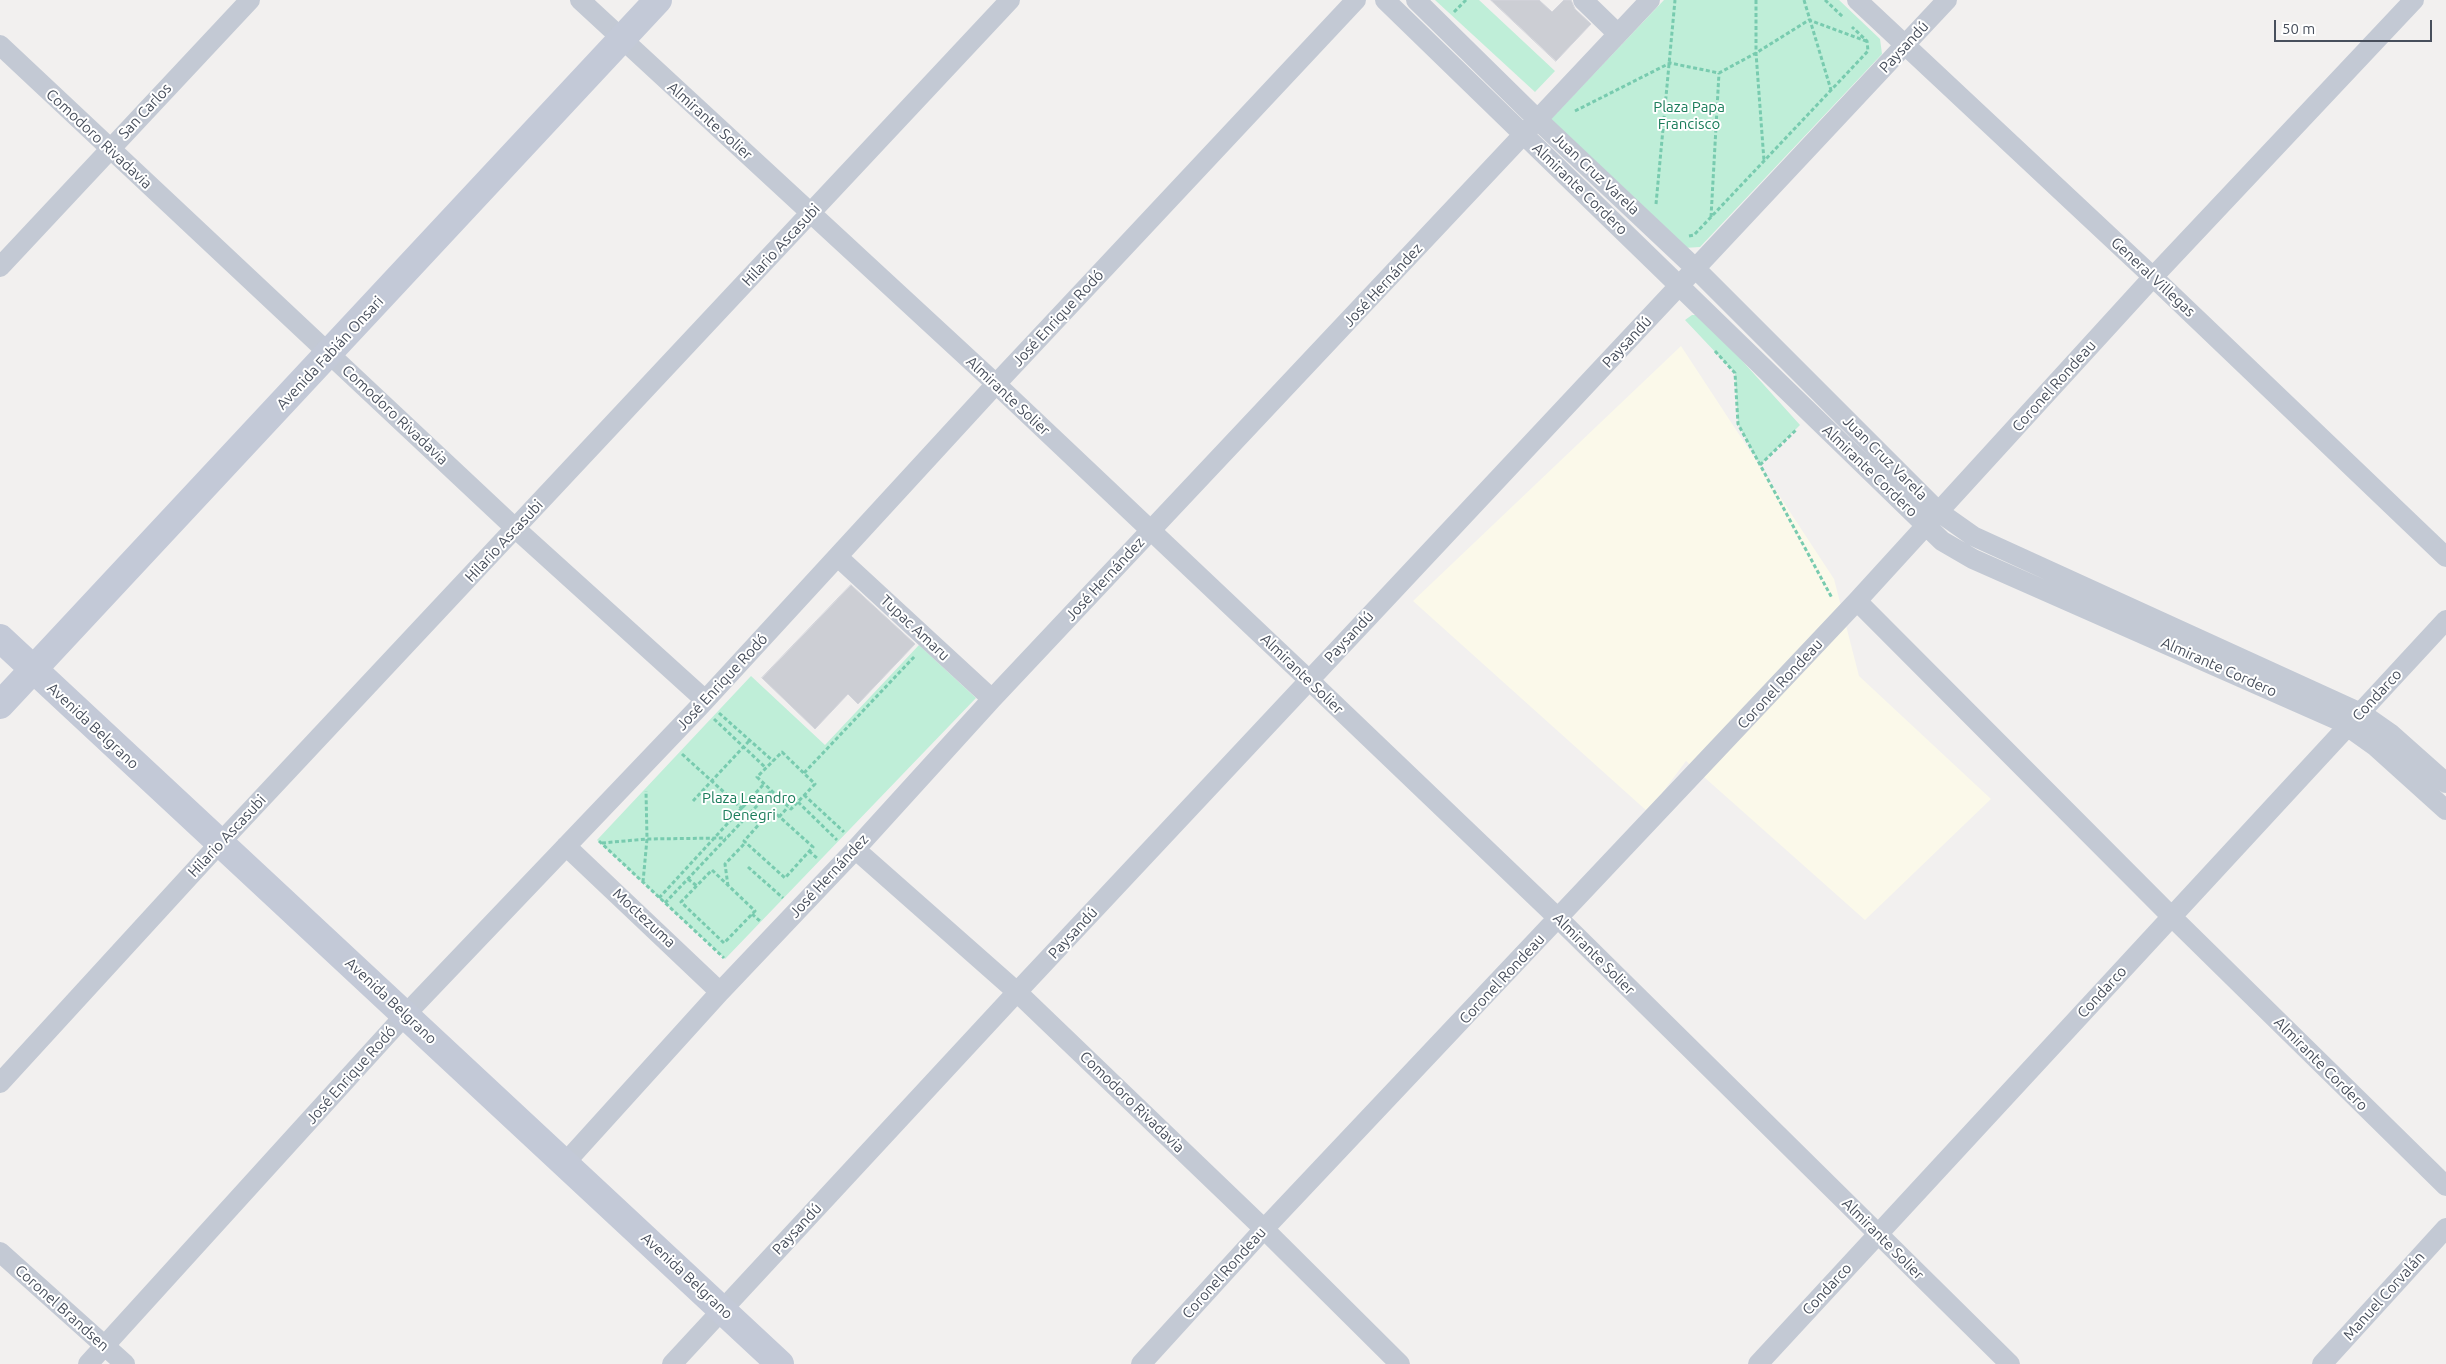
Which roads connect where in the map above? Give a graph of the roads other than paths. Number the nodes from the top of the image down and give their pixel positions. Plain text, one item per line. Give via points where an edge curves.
1 (250, 0) edge
2 (580, 0) edge
3 (658, 0) edge
4 (1010, 0) edge
5 (1356, 0) edge
6 (1385, 0) edge
7 (1416, 0) edge
8 (1583, 0) edge
9 (1857, 0) edge
10 (1947, 0) edge
11 (2414, 0) edge
12 (1658, 3) edge
13 (1618, 34) junction
14 (621, 40) junction
15 (0, 45) edge
16 (1905, 45) junction
17 (1548, 121) junction
18 (1524, 135) junction
19 (110, 149) junction
20 (811, 214) junction
21 (0, 267) edge
22 (1695, 268) junction
23 (2153, 277) junction
24 (1680, 285) junction
25 (330, 354) junction
26 (996, 384) junction
27 (1932, 519) junction
28 (516, 528) junction
29 (1152, 530) junction
30 (838, 557) junction
31 (2446, 557) edge
32 (1851, 608) junction
33 (2446, 620) edge
34 (0, 638) edge
35 (33, 669) junction
36 (1309, 680) junction
37 (992, 699) junction
38 (702, 703) junction
39 (0, 705) edge
40 (2354, 720) junction
41 (2446, 783) edge
42 (2446, 810) edge
43 (220, 843) junction
44 (566, 846) junction
45 (855, 849) junction
46 (2172, 917) junction
47 (1559, 919) junction
48 (720, 992) junction
49 (1017, 992) junction
50 (406, 1014) junction
51 (0, 1083) edge
52 (565, 1163) junction
53 (2446, 1186) edge
54 (2446, 1228) edge
55 (1264, 1229) junction
56 (1878, 1234) junction
57 (0, 1252) edge
58 (723, 1309) junction
59 (104, 1346) junction
60 (88, 1364) edge
61 (125, 1364) edge
62 (672, 1364) edge
63 (780, 1364) edge
64 (1141, 1364) edge
65 (1400, 1364) edge
66 (1758, 1364) edge
67 (2010, 1364) edge
68 (2322, 1364) edge

1 - 19 street, San Carlos
2 - 14 street, Almirante Solier
3 - 14 street, Avenida Fabián Onsari
4 - 20 street, Hilario Ascasubi
5 - 26 street, José Enrique Rodó
6 - 18 street, Almirante Cordero
7 - 17 street, Juan Cruz Varela
8 - 13 street
9 - 16 street, General Villegas
10 - 16 street, Paysandú
11 - 23 street, Coronel Rondeau
12 - 13 street, José Hernández
13 - 17 street, José Hernández
14 - 20 street, Almirante Solier
14 - 25 street, Avenida Fabián Onsari
15 - 19 street, Comodoro Rivadavia
16 - 22 street, Paysandú
16 - 23 street, General Villegas
17 - 18 street, José Hernández
17 - 22 street, Juan Cruz Varela
18 - 24 street, Almirante Cordero
18 - 29 street, José Hernández
19 - 21 street, San Carlos
19 - 25 street, Comodoro Rivadavia
20 - 26 street, Almirante Solier
20 - 28 street, Hilario Ascasubi
22 - 24 street, Paysandú
22 - 27 street, Juan Cruz Varela
23 - 27 street, Coronel Rondeau
23 - 31 street, General Villegas
24 - 27 street, Almirante Cordero
24 - 36 street, Paysandú
25 - 28 street, Comodoro Rivadavia
25 - 35 street, Avenida Fabián Onsari
26 - 29 street, Almirante Solier
26 - 30 street, José Enrique Rodó
27 - 32 street, Coronel Rondeau
27 - 40 street, Almirante Cordero via 1958,553 2310,707
28 - 38 street, Comodoro Rivadavia
28 - 43 street, Hilario Ascasubi
29 - 36 street, Almirante Solier
29 - 37 street, José Hernández
30 - 37 street, Tupac Amaru
30 - 38 street, José Enrique Rodó
32 - 46 street, Almirante Cordero
32 - 47 street, Coronel Rondeau
33 - 40 street, Condarco
34 - 35 street, Avenida Belgrano
35 - 39 street, Avenida Fabián Onsari
35 - 43 street, Avenida Belgrano
36 - 47 street, Almirante Solier
36 - 49 street, Paysandú
37 - 45 street, José Hernández
38 - 44 street, José Enrique Rodó
40 - 41 street via 2391,734
40 - 42 street, Almirante Cordero via 2375,746
40 - 46 street, Condarco
43 - 50 street, Avenida Belgrano
43 - 51 street, Hilario Ascasubi
44 - 48 street, Moctezuma
44 - 50 street, José Enrique Rodó
45 - 48 street, José Hernández
45 - 49 street, Comodoro Rivadavia
46 - 53 street, Almirante Cordero
46 - 56 street, Condarco
47 - 55 street, Coronel Rondeau
47 - 56 street, Almirante Solier
48 - 52 street, José Hernández
49 - 55 street, Comodoro Rivadavia
49 - 58 street, Paysandú
50 - 52 street, Avenida Belgrano
50 - 59 street, José Enrique Rodó
52 - 58 street, Avenida Belgrano
54 - 68 street, Manuel Corvalán
55 - 64 street, Coronel Rondeau
55 - 65 street, Comodoro Rivadavia
56 - 66 street, Condarco
56 - 67 street, Almirante Solier
57 - 59 street, Coronel Brandsen
58 - 62 street, Paysandú
58 - 63 street, Avenida Belgrano
59 - 60 street, José Enrique Rodó
59 - 61 street, Coronel Brandsen

